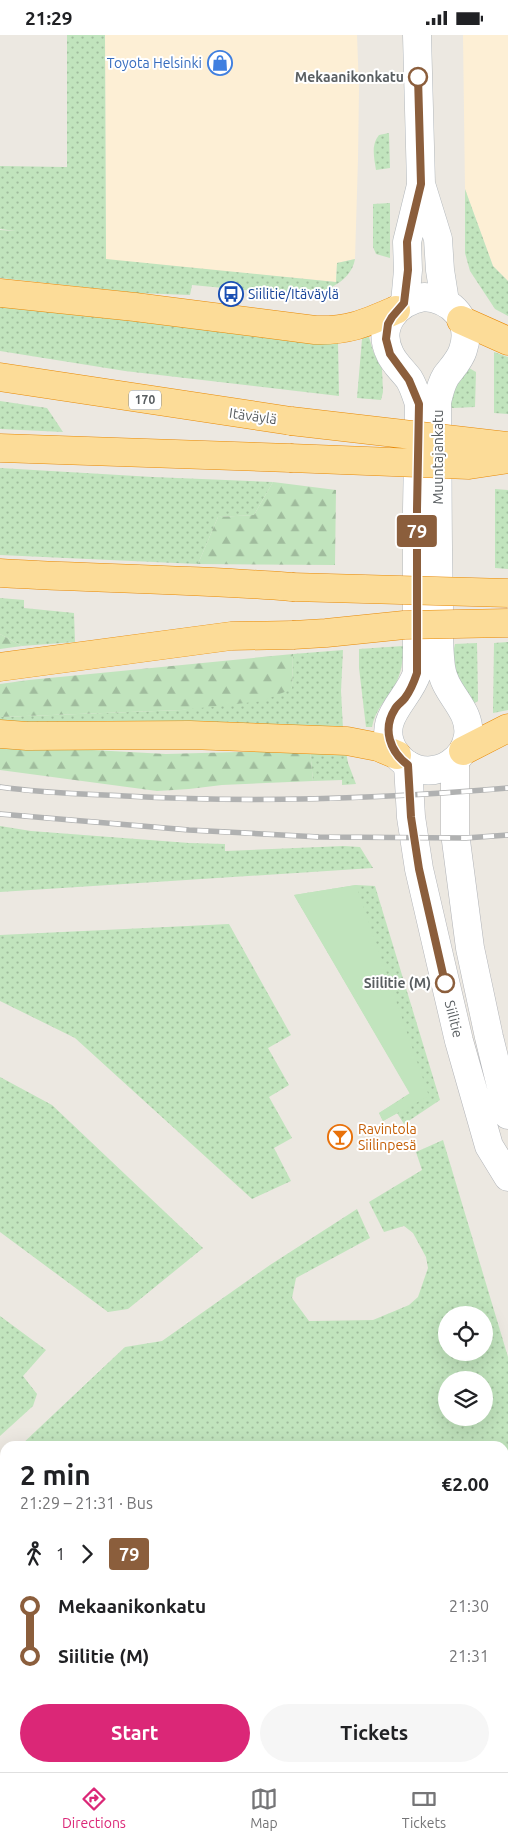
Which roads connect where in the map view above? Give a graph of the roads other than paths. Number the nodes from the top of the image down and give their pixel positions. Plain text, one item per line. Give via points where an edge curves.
1 (417, 35) edge
2 (421, 184) junction
3 (0, 293) edge
4 (400, 307) junction
5 (453, 311) junction
6 (508, 341) edge
7 (0, 377) edge
8 (508, 446) edge
9 (0, 448) edge
10 (508, 459) edge
11 (0, 573) edge
12 (508, 593) edge
13 (508, 623) edge
14 (10, 665) edge
15 (508, 728) edge
16 (0, 734) edge
17 (459, 755) junction
18 (402, 760) junction
19 (508, 1115) edge
20 (508, 1177) edge

1 - 2 main road
2 - 4 main road via 407,242 408,270
2 - 5 main road via 438,239 440,270
3 - 4 highway via 315,330 352,328
4 - 5 main road via 424,297 439,299
4 - 18 main road, Muuntajankatu via 388,324 386,339 390,354 414,388 419,404 417,673 414,684 394,711 389,725 390,741
5 - 6 highway
5 - 17 main road, Muuntajankatu via 464,327 465,343 440,388 437,402 438,573 441,668 447,689 464,713 468,728 466,744
7 - 8 highway, Itäväylä / 170, bridge via 291,421
9 - 10 highway, bridge via 470,465
11 - 12 highway, bridge via 221,581 292,587
13 - 14 highway, bridge via 404,625 326,633 231,636
15 - 17 highway
16 - 18 highway via 35,737 190,735 347,741 378,747
17 - 18 main road via 446,767 431,771 415,768
17 - 19 main road via 455,833 470,948
18 - 20 main road, Siilitie via 419,869 459,1041 489,1146

